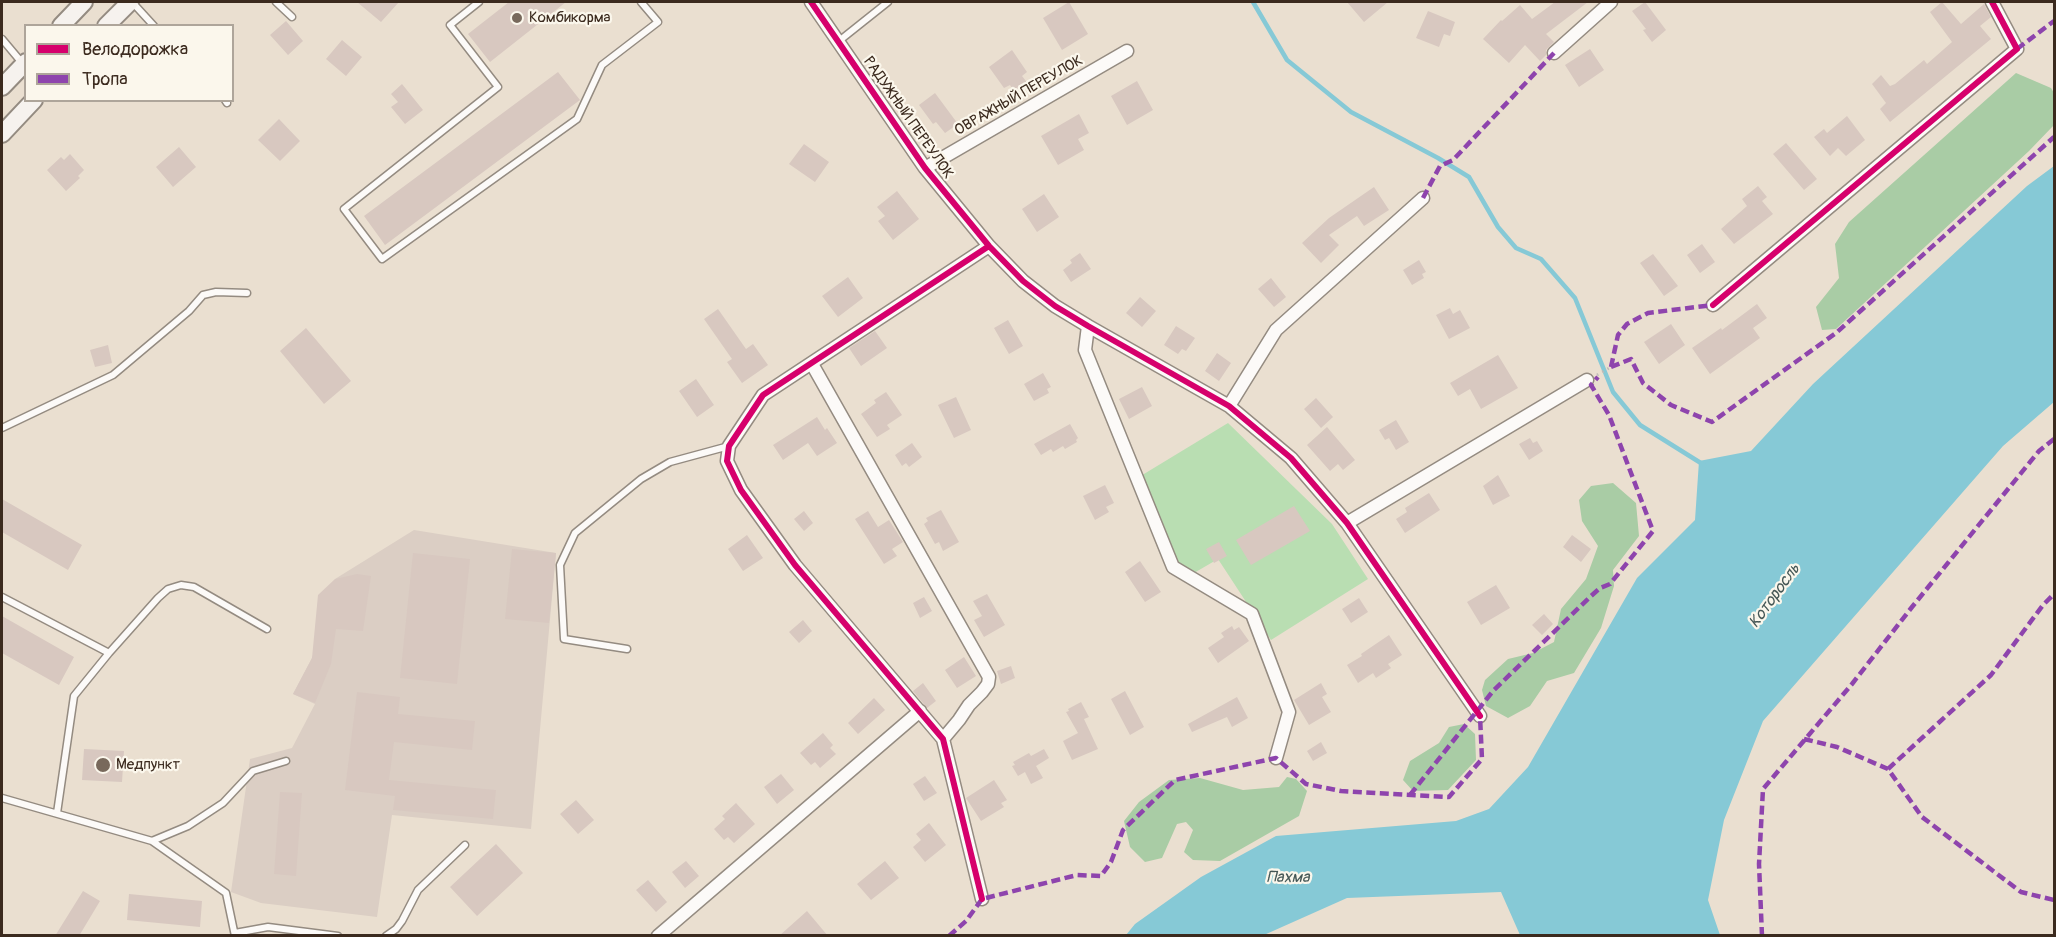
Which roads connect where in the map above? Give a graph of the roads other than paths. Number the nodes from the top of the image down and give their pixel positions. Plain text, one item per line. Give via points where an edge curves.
1 (84, 2) edge
2 (131, 2) edge
3 (276, 2) edge
4 (479, 2) edge
5 (641, 2) edge
6 (811, 2) edge
7 (888, 2) edge
8 (1611, 2) edge
9 (1992, 2) edge
10 (292, 17) dead end
11 (63, 24) edge
12 (108, 24) edge
13 (152, 24) edge
14 (2, 39) edge
15 (839, 40) junction
16 (1127, 51) dead end
17 (1554, 53) dead end
18 (24, 64) edge
19 (2, 87) edge
20 (32, 102) edge
21 (2, 134) edge
22 (926, 168) junction
23 (1423, 198) dead end
24 (989, 246) junction
25 (248, 293) dead end
26 (1713, 304) dead end
27 (1088, 326) junction
28 (812, 364) junction
29 (1587, 380) dead end
30 (1229, 406) junction
31 (2, 428) edge
32 (729, 446) junction
33 (1347, 523) junction
34 (2, 597) edge
35 (267, 629) dead end
36 (627, 649) dead end
37 (110, 653) junction
38 (920, 711) junction
39 (1480, 716) dead end
40 (943, 739) junction
41 (1276, 758) dead end
42 (286, 762) dead end
43 (2, 798) edge
44 (57, 813) junction
45 (152, 841) junction
46 (465, 845) dead end
47 (982, 899) dead end
48 (235, 934) edge
49 (338, 936) edge
50 (386, 936) edge
51 (658, 936) edge

1 - 11 main road
2 - 12 main road
2 - 13 lane
3 - 10 lane
4 - 5 lane via 450,26 498,87 344,209 382,259 577,119 602,65 658,22
6 - 15 street, РАДУЖНЫЙ ПЕРЕУЛОК
7 - 15 lane
8 - 17 street
9 - 26 street via 2018,49
14 - 18 lane
15 - 22 street, РАДУЖНЫЙ ПЕРЕУЛОК
16 - 22 street, ОВРАЖНЫЙ ПЕРЕУЛОК
18 - 19 main road
20 - 21 main road
22 - 24 street, РАДУЖНЫЙ ПЕРЕУЛОК
23 - 30 street via 1276,330
24 - 27 street, РАДУЖНЫЙ ПЕРЕУЛОК via 1023,281
24 - 28 street
25 - 31 lane via 216,291 202,295 189,311 113,375
27 - 30 street, РАДУЖНЫЙ ПЕРЕУЛОК
27 - 41 street via 1085,350 1173,567 1252,614 1289,712
28 - 32 street via 763,395
28 - 40 street via 989,677 988,684
29 - 33 street
30 - 33 street, РАДУЖНЫЙ ПЕРЕУЛОК via 1292,458
32 - 36 lane via 670,462 641,479 575,532 560,565 564,639
32 - 38 street via 727,461 741,490 768,528
33 - 39 street, РАДУЖНЫЙ ПЕРЕУЛОК
34 - 37 lane
35 - 37 lane via 194,587 181,585 158,598
37 - 44 lane via 74,696
38 - 40 street
38 - 51 street
40 - 47 street
42 - 45 lane via 253,771 223,803 188,826
43 - 44 lane
44 - 45 lane
45 - 48 lane via 226,893
46 - 50 lane via 418,890 402,921
48 - 49 lane via 268,927

